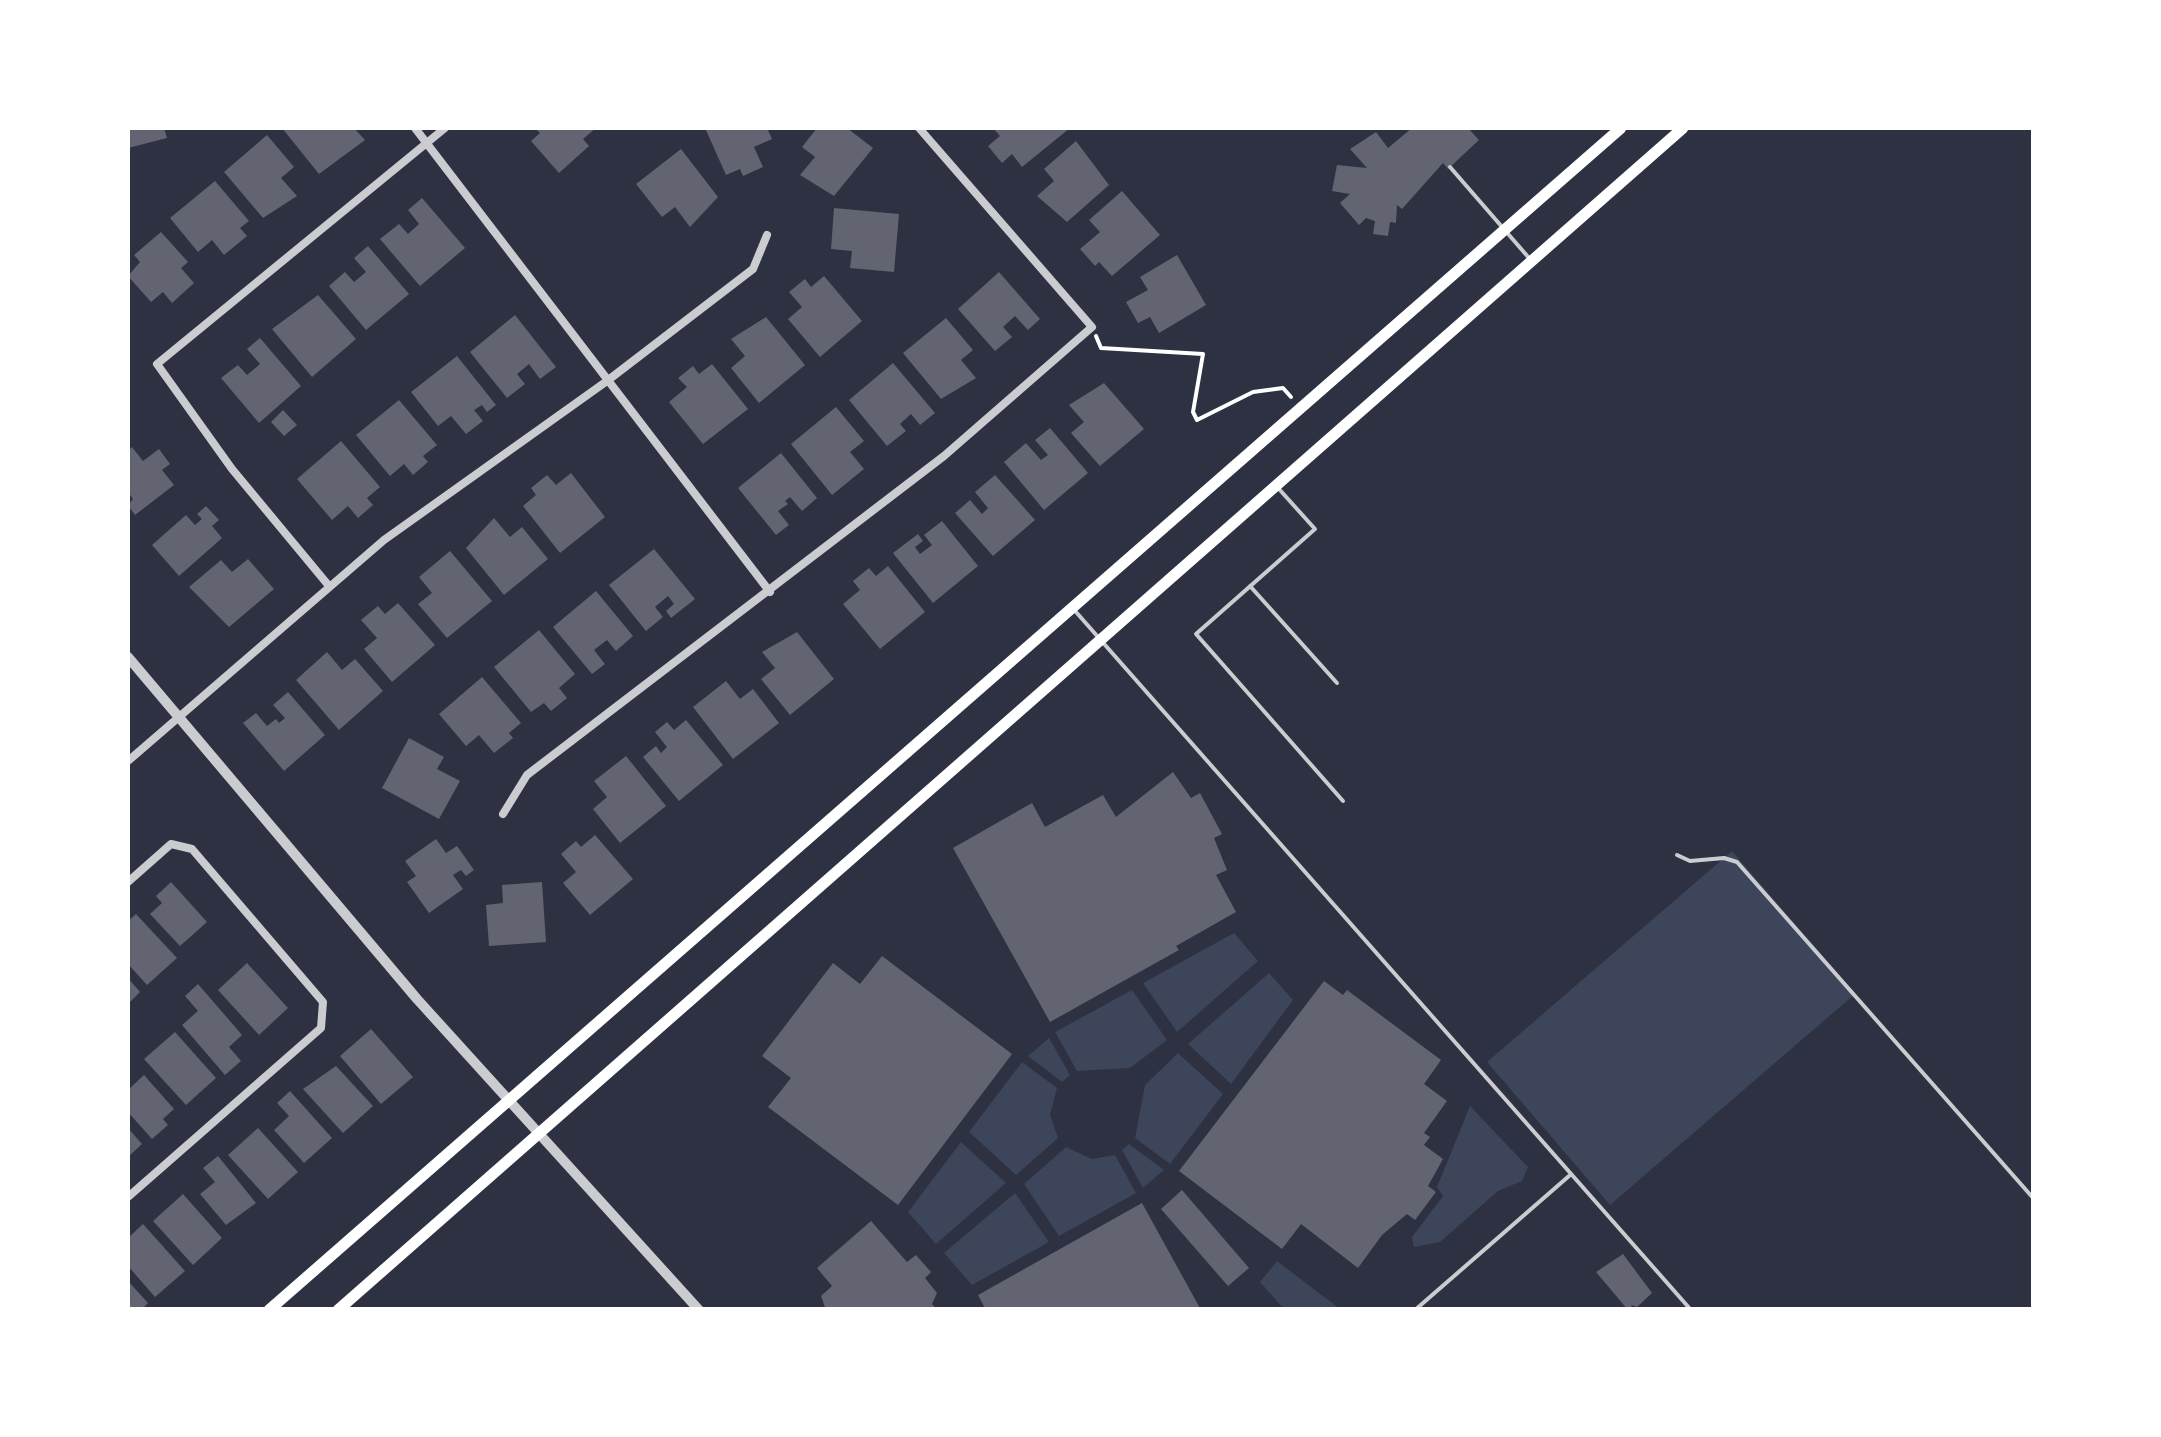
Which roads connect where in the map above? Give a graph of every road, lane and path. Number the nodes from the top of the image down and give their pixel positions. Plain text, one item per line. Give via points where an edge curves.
1 (415, 128) edge
2 (445, 128) edge
3 (919, 128) edge
4 (1621, 128) edge
5 (1682, 128) edge
6 (426, 144) junction
7 (1450, 167) dead end
8 (1504, 230) junction
9 (767, 235) dead end
10 (1531, 260) junction
11 (1092, 327) junction
12 (607, 381) junction
13 (1301, 409) junction
14 (1277, 486) junction
15 (329, 586) junction
16 (1250, 586) junction
17 (770, 592) junction
18 (1072, 608) junction
19 (1101, 640) junction
20 (128, 657) edge
21 (1336, 684) dead end
22 (179, 718) junction
23 (128, 761) edge
24 (1343, 802) dead end
25 (504, 814) dead end
26 (1678, 855) dead end
27 (128, 882) edge
28 (511, 1100) junction
29 (541, 1133) junction
30 (1569, 1176) junction
31 (128, 1197) edge
32 (2034, 1199) edge
33 (269, 1310) edge
34 (338, 1310) edge
35 (699, 1310) edge
36 (1415, 1310) edge
37 (1691, 1310) edge

1 - 6 street
2 - 6 street
3 - 11 street
4 - 8 main road
5 - 10 main road
6 - 12 street
6 - 15 street via 158,364 232,469
7 - 8 lane
8 - 10 lane
8 - 13 main road
9 - 12 street via 752,269
10 - 14 main road
11 - 13 path via 1101,348 1204,354 1197,420 1266,388 1283,388
11 - 17 street via 944,456
12 - 15 street
12 - 17 street
13 - 18 main road
14 - 16 lane via 1315,530
14 - 19 main road
15 - 22 street
16 - 21 lane
16 - 24 lane via 1196,634
17 - 25 street via 527,775
18 - 19 lane
18 - 28 main road
19 - 29 main road
19 - 30 lane
20 - 22 street
22 - 23 street
22 - 28 street
26 - 32 lane via 1737,862
27 - 31 street via 171,844 192,848 323,1002 321,1028
28 - 29 street
28 - 33 main road
29 - 34 main road
29 - 35 street
30 - 36 lane
30 - 37 lane via 1584,1185

